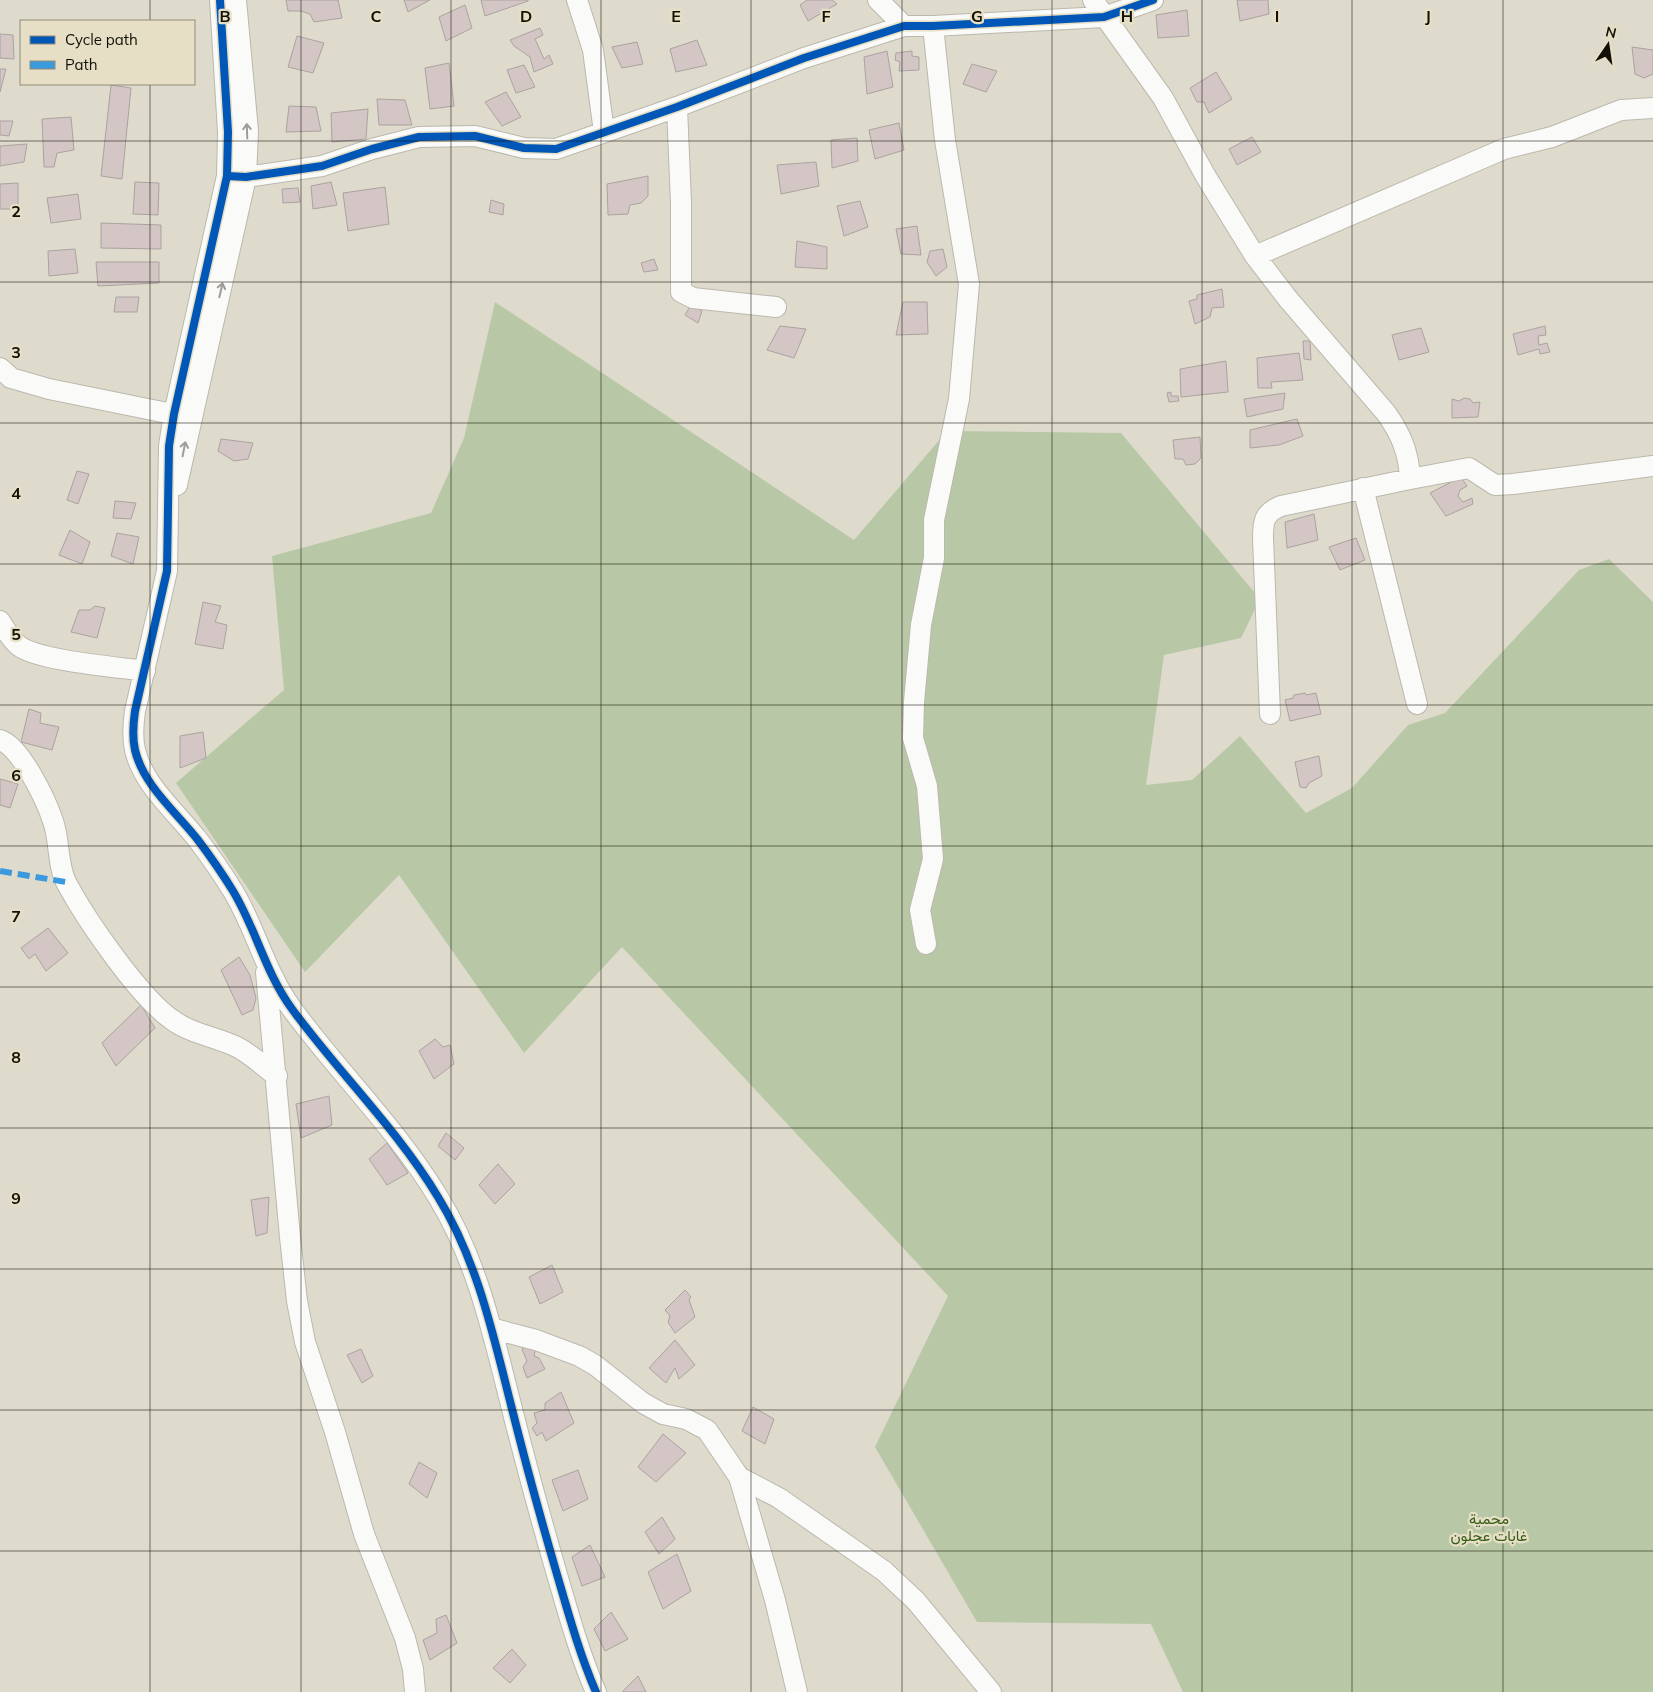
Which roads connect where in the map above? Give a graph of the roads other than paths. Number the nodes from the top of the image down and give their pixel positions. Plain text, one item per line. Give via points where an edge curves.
1 (220, 0) edge
2 (236, 0) edge
3 (576, 0) edge
4 (878, 0) edge
5 (1093, 0) edge
6 (1154, 0) edge
7 (1104, 17) junction
8 (904, 26) junction
9 (933, 26) junction
10 (677, 107) junction
11 (1653, 108) edge
12 (604, 132) junction
13 (237, 177) junction
14 (1255, 256) junction
15 (776, 307) dead end
16 (0, 368) edge
17 (182, 416) junction
18 (1653, 466) edge
19 (1410, 479) junction
20 (1363, 488) junction
21 (0, 621) edge
22 (145, 671) junction
23 (1417, 704) dead end
24 (1270, 714) dead end
25 (0, 740) edge
26 (926, 944) dead end
27 (266, 965) junction
28 (277, 1076) junction
29 (491, 1328) junction
30 (739, 1477) junction
31 (415, 1692) edge
32 (596, 1692) edge
33 (797, 1692) edge
34 (991, 1692) edge

1 - 13 street via 228,132
13 -> 2 street via 248,131
3 - 12 street via 593,50
4 - 8 street
5 - 7 street
6 - 7 street
7 - 9 street
7 - 14 street via 1163,98
8 - 9 street
8 - 10 street via 804,58
9 - 26 street via 945,140 969,284 959,399 934,520 934,558 921,625 914,702 913,738 927,786 933,859 920,910
10 - 12 street
10 - 15 street via 681,292 693,298
11 - 14 street via 1621,110 1560,134 1496,152
12 - 13 street via 556,149 524,148 475,136 419,137 322,166
13 - 17 street
14 - 19 street via 1397,428 1407,453
16 - 17 street via 10,378 29,384
17 - 22 street via 168,446 167,571
18 - 19 street via 1495,485 1469,468
19 - 20 street
20 - 23 street
20 - 24 street via 1281,506 1269,512 1263,522
21 - 22 street via 19,646 30,650 65,660
22 - 27 street via 135,712 136,752 146,774 233,890
25 - 28 street via 25,766 41,792 53,821 66,882 139,987 172,1020 240,1048
27 - 28 street
27 - 29 street via 292,1009 408,1153 439,1198 466,1252
28 - 31 street via 290,1237 305,1342 364,1534 405,1638
29 - 30 street via 570,1352 595,1365 643,1403 708,1430
29 - 32 street via 534,1496 580,1654
30 - 33 street via 775,1600
30 - 34 street via 779,1498 884,1570 916,1601

